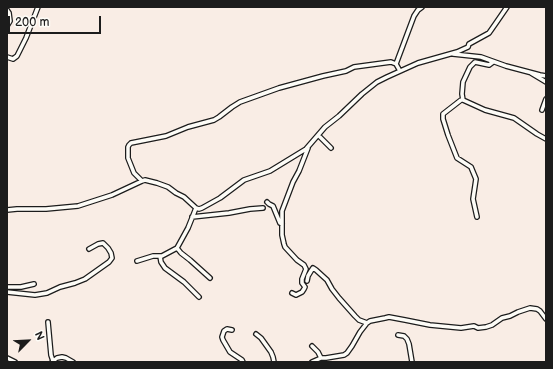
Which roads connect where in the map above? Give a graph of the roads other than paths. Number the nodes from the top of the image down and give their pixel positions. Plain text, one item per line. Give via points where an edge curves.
1 (38, 7) edge
2 (422, 7) edge
3 (506, 7) edge
4 (7, 10) edge
5 (7, 26) edge
6 (450, 54) junction
7 (7, 57) edge
8 (493, 62) junction
9 (396, 64) junction
10 (400, 71) junction
11 (529, 72) junction
12 (546, 76) edge
13 (546, 82) edge
14 (546, 99) edge
15 (463, 100) junction
16 (542, 110) dead end
17 (318, 135) junction
18 (546, 140) edge
19 (309, 147) junction
20 (331, 148) dead end
21 (142, 181) junction
22 (267, 202) dead end
23 (196, 208) junction
24 (264, 208) dead end
25 (7, 210) edge
26 (192, 217) junction
27 (477, 217) dead end
28 (282, 224) junction
29 (177, 248) junction
30 (88, 249) dead end
31 (160, 256) junction
32 (137, 261) dead end
33 (210, 278) dead end
34 (307, 281) dead end
35 (34, 284) dead end
36 (7, 287) edge
37 (7, 292) edge
38 (292, 293) dead end
39 (198, 297) dead end
40 (546, 319) edge
41 (48, 322) dead end
42 (367, 323) junction
43 (232, 330) dead end
44 (256, 334) dead end
45 (398, 335) dead end
46 (312, 346) dead end
47 (7, 358) edge
48 (321, 358) junction
49 (52, 361) edge
50 (15, 362) edge
51 (73, 362) edge
52 (243, 362) edge
53 (274, 362) edge
54 (312, 362) edge
55 (412, 362) edge

1 - 7 street via 17,56 13,59
2 - 9 street via 414,16
3 - 6 street via 489,33 468,47
4 - 5 street via 10,21
6 - 8 street via 481,57
6 - 10 street
8 - 11 street
8 - 15 street via 489,65 474,62 470,67 463,82
9 - 10 street
9 - 21 street via 391,62 354,67 279,88 240,102 214,120 166,136 131,143 128,158 134,173
10 - 17 street via 372,85
11 - 12 street
11 - 13 street
14 - 16 street
15 - 18 street via 485,110 514,118
15 - 27 street via 443,114 443,119 457,158 471,168 476,179 473,199
17 - 19 street
17 - 20 street
19 - 23 street via 270,171 244,180 202,208
19 - 28 street via 285,202
21 - 23 street via 168,187
21 - 25 street via 112,195 78,206
22 - 28 street via 273,206
23 - 26 street
24 - 26 street
26 - 29 street
28 - 38 street via 282,240 285,247 306,269 302,280 304,290 296,295
29 - 31 street
29 - 33 street
30 - 37 street via 103,243 111,253 111,260 85,279 47,293 35,295
31 - 32 street
31 - 39 street via 160,262 165,268 184,282
34 - 42 street via 313,268 329,282 355,316
35 - 36 street
40 - 42 street via 540,311 530,308 502,318 490,326 478,328 430,325 388,317
41 - 49 street
42 - 48 street via 347,353 337,357
43 - 52 street via 224,331 223,340 230,352
44 - 53 street via 270,352
45 - 55 street via 407,339
46 - 48 street
47 - 50 street
48 - 54 street
49 - 51 street via 64,357

